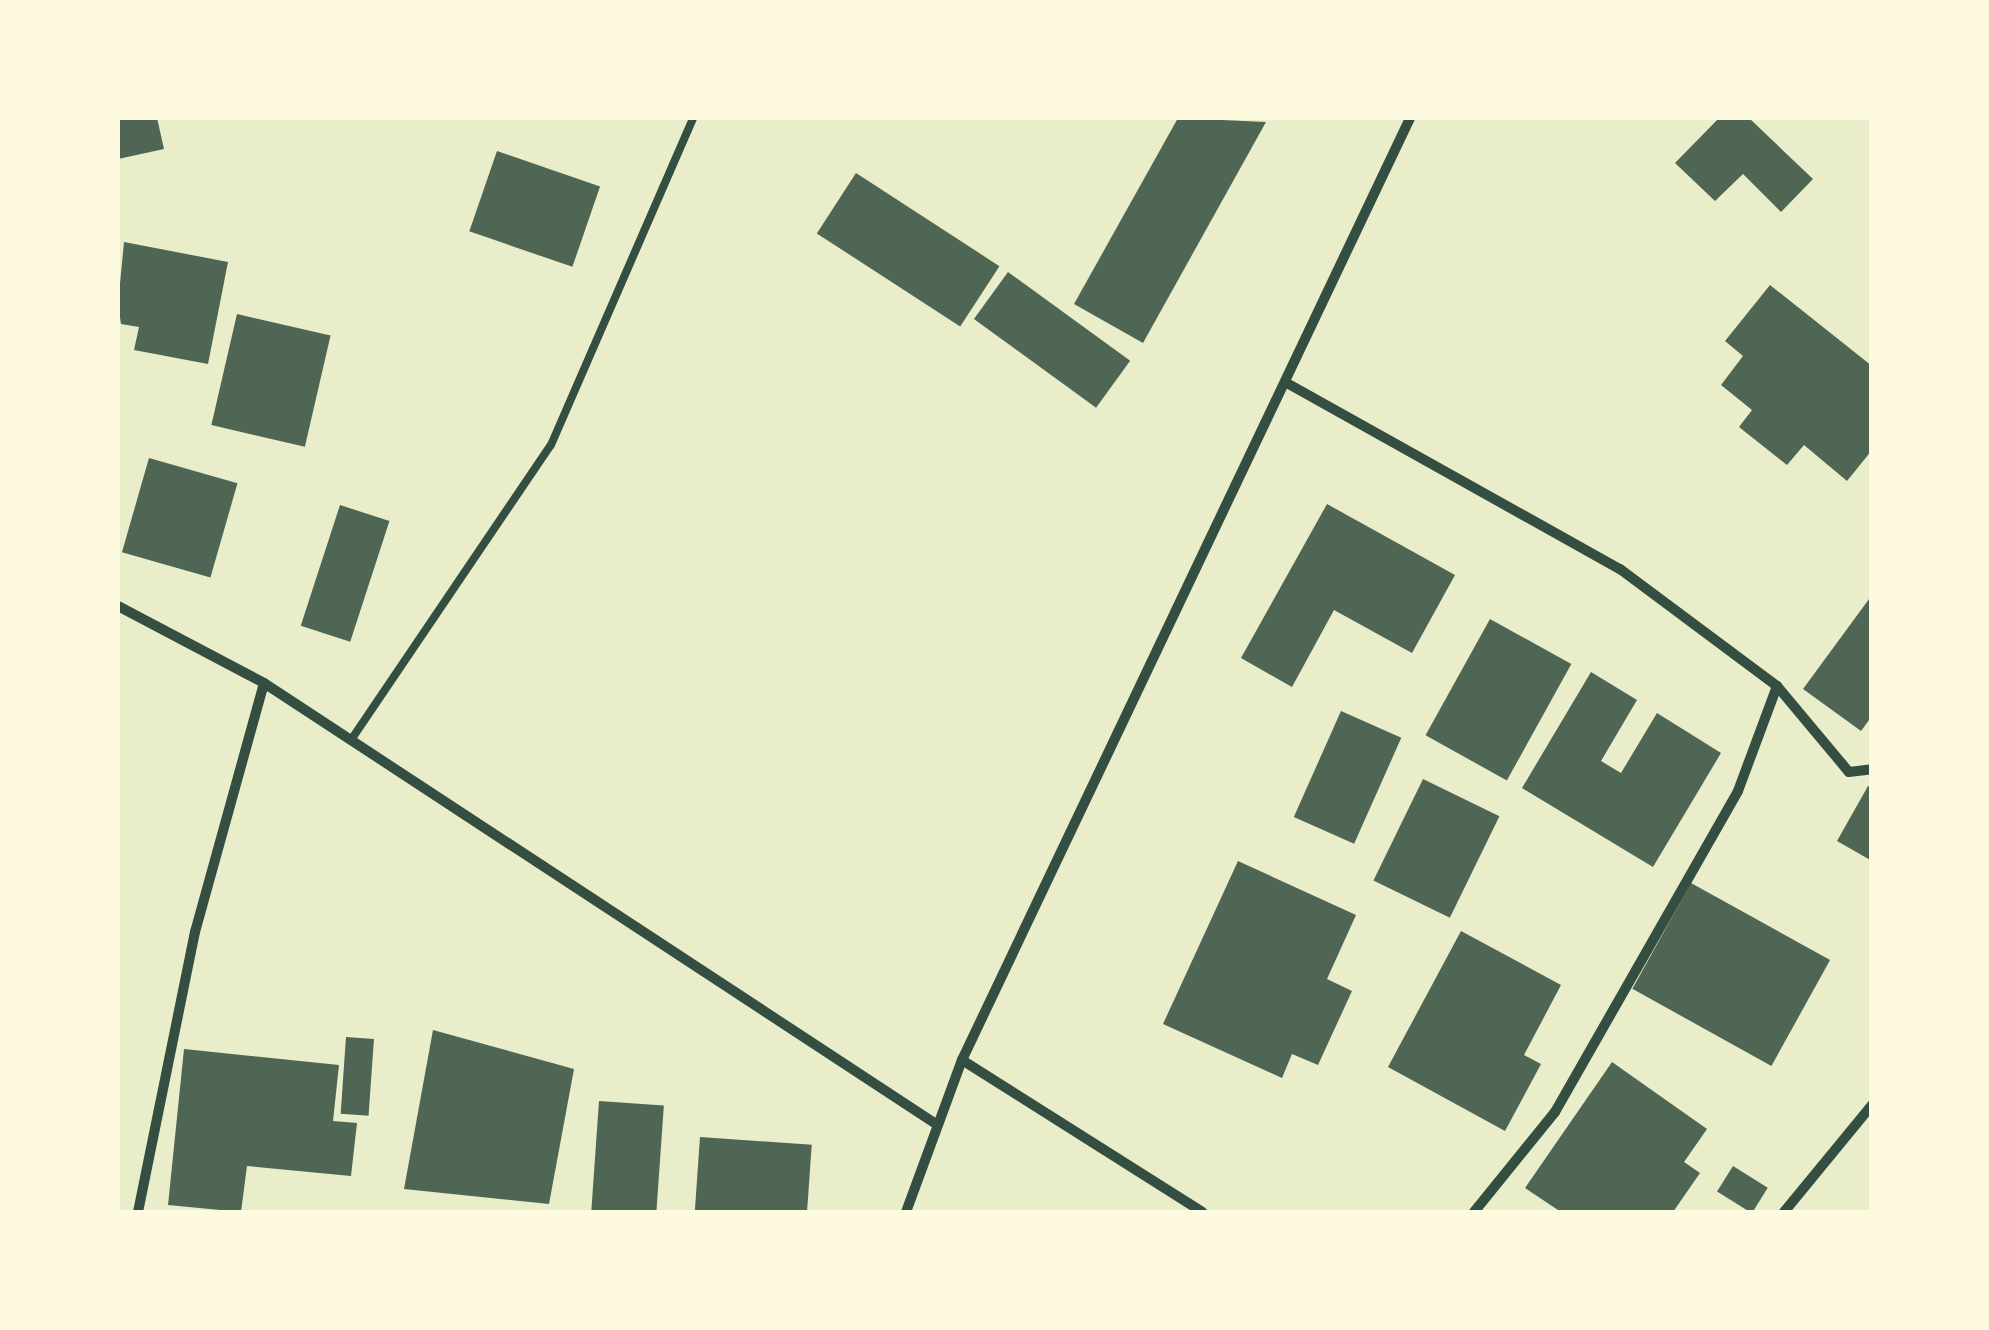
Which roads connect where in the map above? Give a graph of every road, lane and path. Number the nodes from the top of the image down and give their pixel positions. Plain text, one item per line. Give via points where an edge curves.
1 (693, 118) edge
2 (1396, 118) edge
3 (1410, 119) edge
4 (1285, 382) junction
5 (118, 606) edge
6 (264, 684) junction
7 (1777, 686) junction
8 (351, 740) junction
9 (1872, 769) edge
10 (962, 1060) junction
11 (1872, 1105) edge
12 (936, 1124) junction
13 (138, 1212) edge
14 (906, 1212) edge
15 (1202, 1212) edge
16 (1474, 1212) edge
17 (1784, 1212) edge

1 - 8 lane via 552,445
2 - 3 lane
3 - 4 street
4 - 7 street via 1620,569
4 - 10 street
5 - 6 street
6 - 8 street
6 - 13 street via 195,932
7 - 9 street via 1849,772
7 - 16 street via 1738,791 1565,1095
8 - 12 street
10 - 12 street
10 - 15 street
11 - 17 street
12 - 14 street

